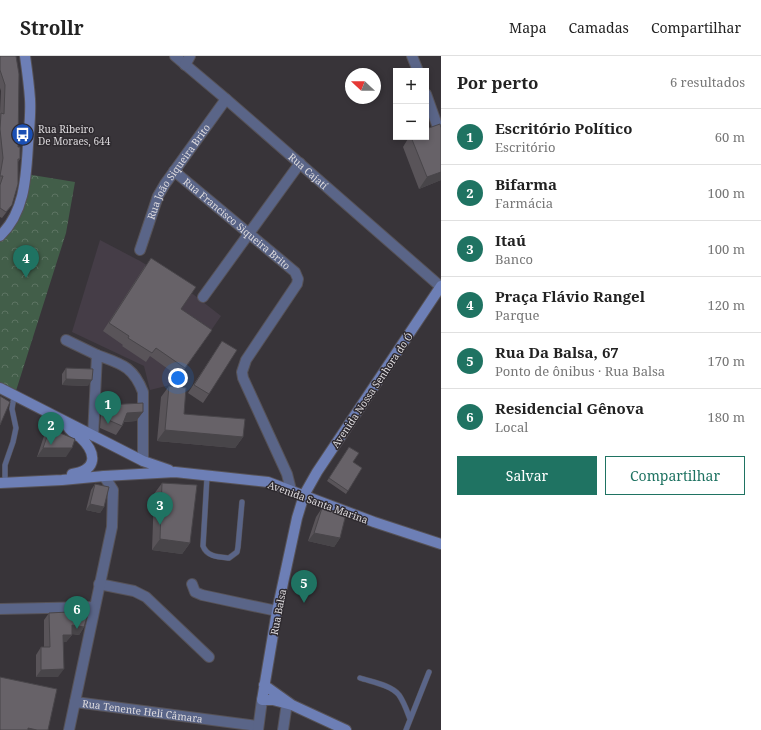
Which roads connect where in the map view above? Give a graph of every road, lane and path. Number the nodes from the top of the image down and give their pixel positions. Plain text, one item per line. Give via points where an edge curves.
1 (25, 56) edge
2 (175, 56) edge
3 (412, 56) edge
4 (188, 60) edge
5 (417, 68) edge
6 (226, 98) junction
7 (429, 102) edge
8 (441, 136) edge
9 (300, 163) junction
10 (174, 171) junction
11 (248, 234) junction
12 (0, 236) edge
13 (140, 250) dead end
14 (441, 286) edge
15 (203, 297) dead end
16 (66, 340) dead end
17 (97, 355) junction
18 (0, 388) edge
19 (14, 396) junction
20 (66, 422) junction
21 (93, 436) junction
22 (143, 461) junction
23 (175, 472) junction
24 (104, 476) junction
25 (208, 477) junction
26 (62, 480) junction
27 (2, 483) edge
28 (291, 490) junction
29 (304, 495) junction
30 (242, 502) dead end
31 (441, 544) edge
32 (99, 584) junction
33 (192, 584) dead end
34 (94, 607) junction
35 (0, 609) edge
36 (277, 611) junction
37 (209, 657) dead end
38 (429, 672) dead end
39 (360, 678) dead end
40 (264, 684) junction
41 (262, 700) junction
42 (75, 702) junction
43 (290, 704) junction
44 (410, 719) junction
45 (258, 728) edge
46 (69, 730) edge
47 (283, 730) edge
48 (346, 730) edge
49 (406, 730) edge

1 - 12 main road via 30,100 26,174 23,194 16,213
2 - 4 street, Rua Cajatí
3 - 5 street
4 - 6 street, Rua Cajatí
6 - 9 street, Rua Cajatí
6 - 10 street, Rua João Siqueira Brito
7 - 8 street
9 - 11 street
9 - 14 street, Rua Cajatí
10 - 11 street, Rua Francisco Siqueira Brito
10 - 13 street, Rua João Siqueira Brito via 158,196
11 - 15 street
11 - 28 street, Rua Francisco Siqueira Brito via 295,272 298,279 246,360 242,372 287,474
14 - 29 main road, Avenida Nossa Senhora do Ó
16 - 17 street
17 - 21 street
17 - 22 street via 124,366 134,373 139,381 143,392
18 - 19 main road
19 - 20 main road
19 - 27 lane via 12,409 16,428
20 - 21 main road
20 - 26 main road via 70,431 80,438 88,449 92,464 88,469 68,475
21 - 22 main road
22 - 23 main road
23 - 24 main road, Avenida Santa Marina
23 - 25 main road, Avenida Santa Marina
24 - 26 main road, Avenida Santa Marina
24 - 32 street via 113,490 113,507 112,527
25 - 28 main road, Avenida Santa Marina via 268,482
25 - 30 lane via 203,546 209,554 229,558 237,552
26 - 27 main road, Avenida Santa Marina
28 - 29 main road, Avenida Santa Marina
29 - 31 main road, Avenida Santa Marina
29 - 36 main road, Rua Balsa
32 - 34 street
32 - 37 street via 134,591 146,597
33 - 36 street via 195,592 202,595
34 - 35 street
34 - 42 street
36 - 40 main road, Rua Balsa
38 - 44 lane
39 - 44 lane via 395,692
40 - 41 main road, Rua Balsa
40 - 43 main road
41 - 43 main road
41 - 45 street, Rua Balsa
42 - 45 street, Rua Tenente Heli Câmara
42 - 46 street
43 - 47 street
43 - 48 main road
44 - 49 lane

